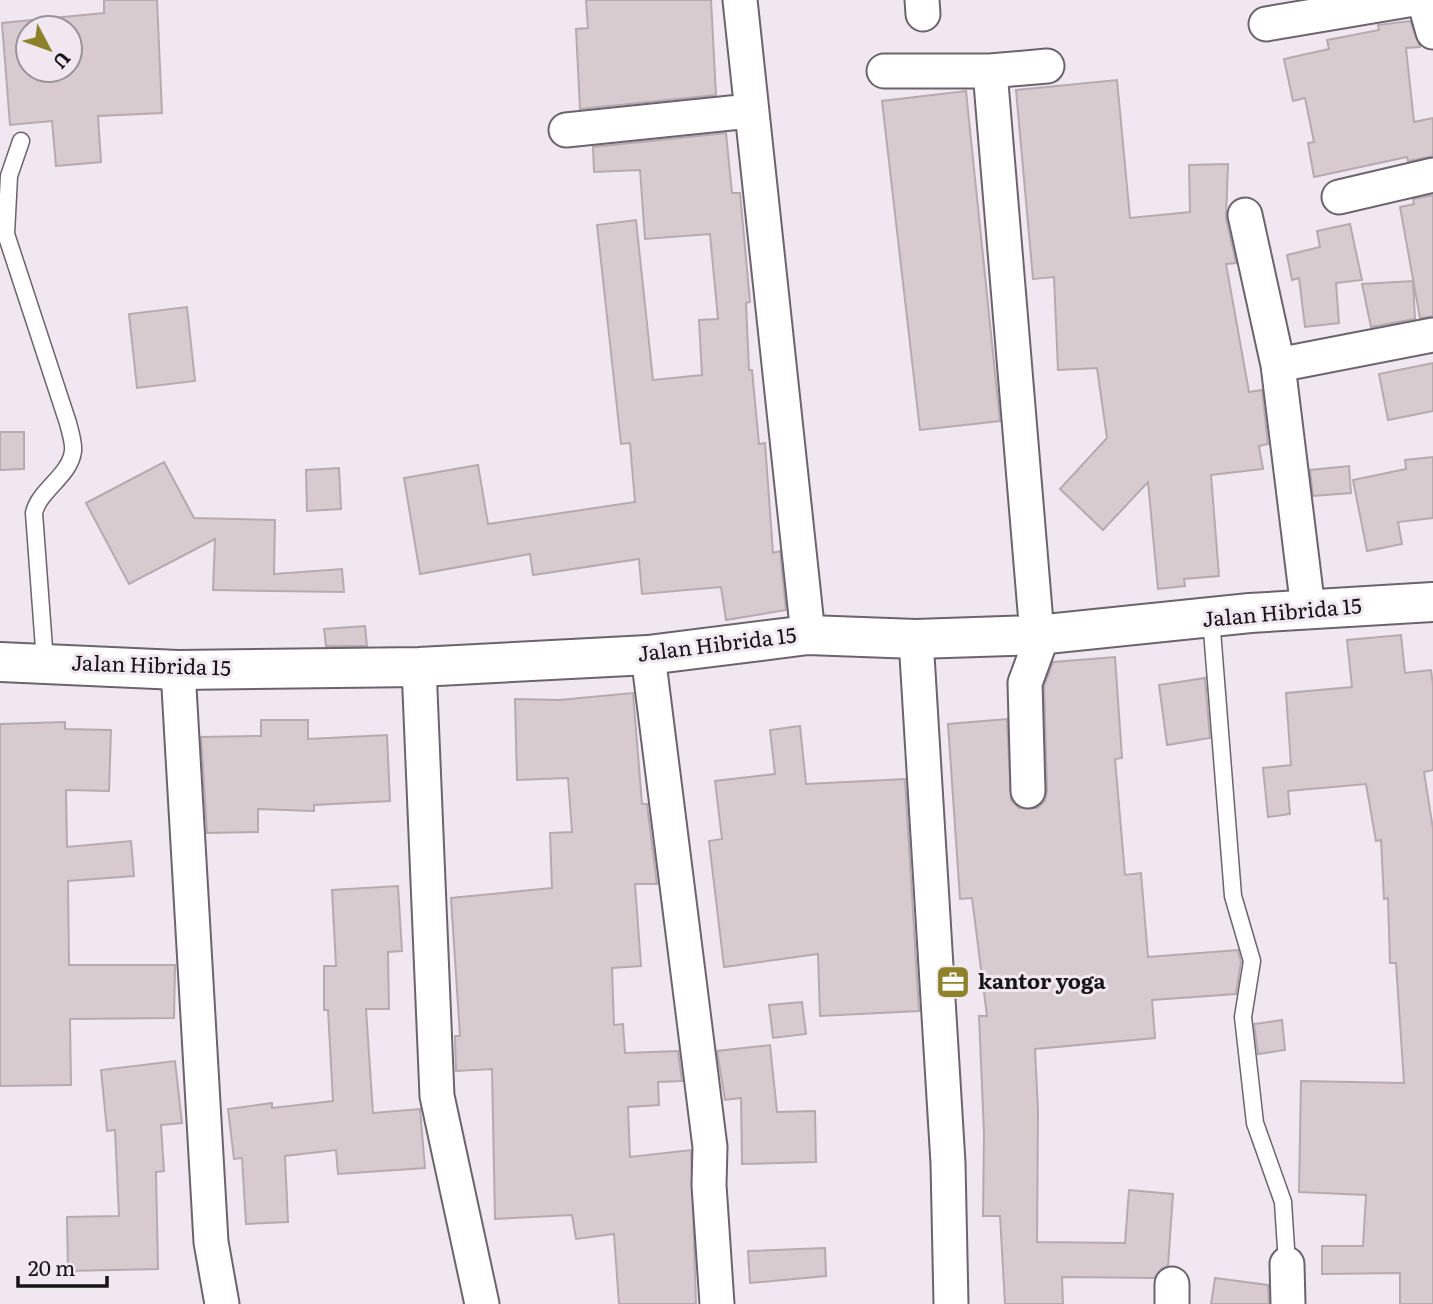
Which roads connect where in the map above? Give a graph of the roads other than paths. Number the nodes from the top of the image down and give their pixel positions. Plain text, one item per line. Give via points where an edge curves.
1 (740, 0) edge
2 (1408, 0) edge
3 (1424, 0) edge
4 (1266, 24) dead end
5 (1433, 32) edge
6 (1047, 66) dead end
7 (884, 71) dead end
8 (990, 71) junction
9 (750, 111) junction
10 (566, 130) dead end
11 (21, 141) dead end
12 (1433, 175) edge
13 (1339, 197) dead end
14 (1245, 215) dead end
15 (1433, 335) edge
16 (1278, 365) junction
17 (1433, 602) edge
18 (1308, 609) junction
19 (1211, 618) junction
20 (808, 635) junction
21 (1040, 635) junction
22 (916, 639) junction
23 (648, 655) junction
24 (0, 662) edge
25 (45, 662) junction
26 (419, 667) junction
27 (178, 670) junction
28 (1028, 791) dead end
29 (1287, 1264) joint
30 (222, 1304) edge
31 (481, 1304) edge
32 (717, 1304) edge
33 (951, 1304) edge
34 (1289, 1304) edge

1 - 9 street
2 - 4 street
3 - 5 street
6 - 8 street
7 - 8 street
8 - 21 street
9 - 10 street
9 - 20 street
11 - 25 lane via 9,176 6,234 68,423 73,452 34,513
12 - 13 street
14 - 16 street
15 - 16 street
16 - 18 street
17 - 18 street, Jalan Hibrida 15
18 - 19 street, Jalan Hibrida 15
19 - 21 street, Jalan Hibrida 15
19 - 29 lane via 1233,896 1252,961 1243,1017 1255,1123 1283,1202
20 - 22 street, Jalan Hibrida 15
20 - 23 street, Jalan Hibrida 15
21 - 22 street, Jalan Hibrida 15
21 - 28 street via 1025,683
22 - 33 street via 948,1163
23 - 26 street, Jalan Hibrida 15
23 - 32 street via 709,1147
24 - 25 street, Jalan Hibrida 15
25 - 27 street, Jalan Hibrida 15
26 - 27 street, Jalan Hibrida 15
26 - 31 street via 437,1096
27 - 30 street via 211,1242
29 - 34 street

